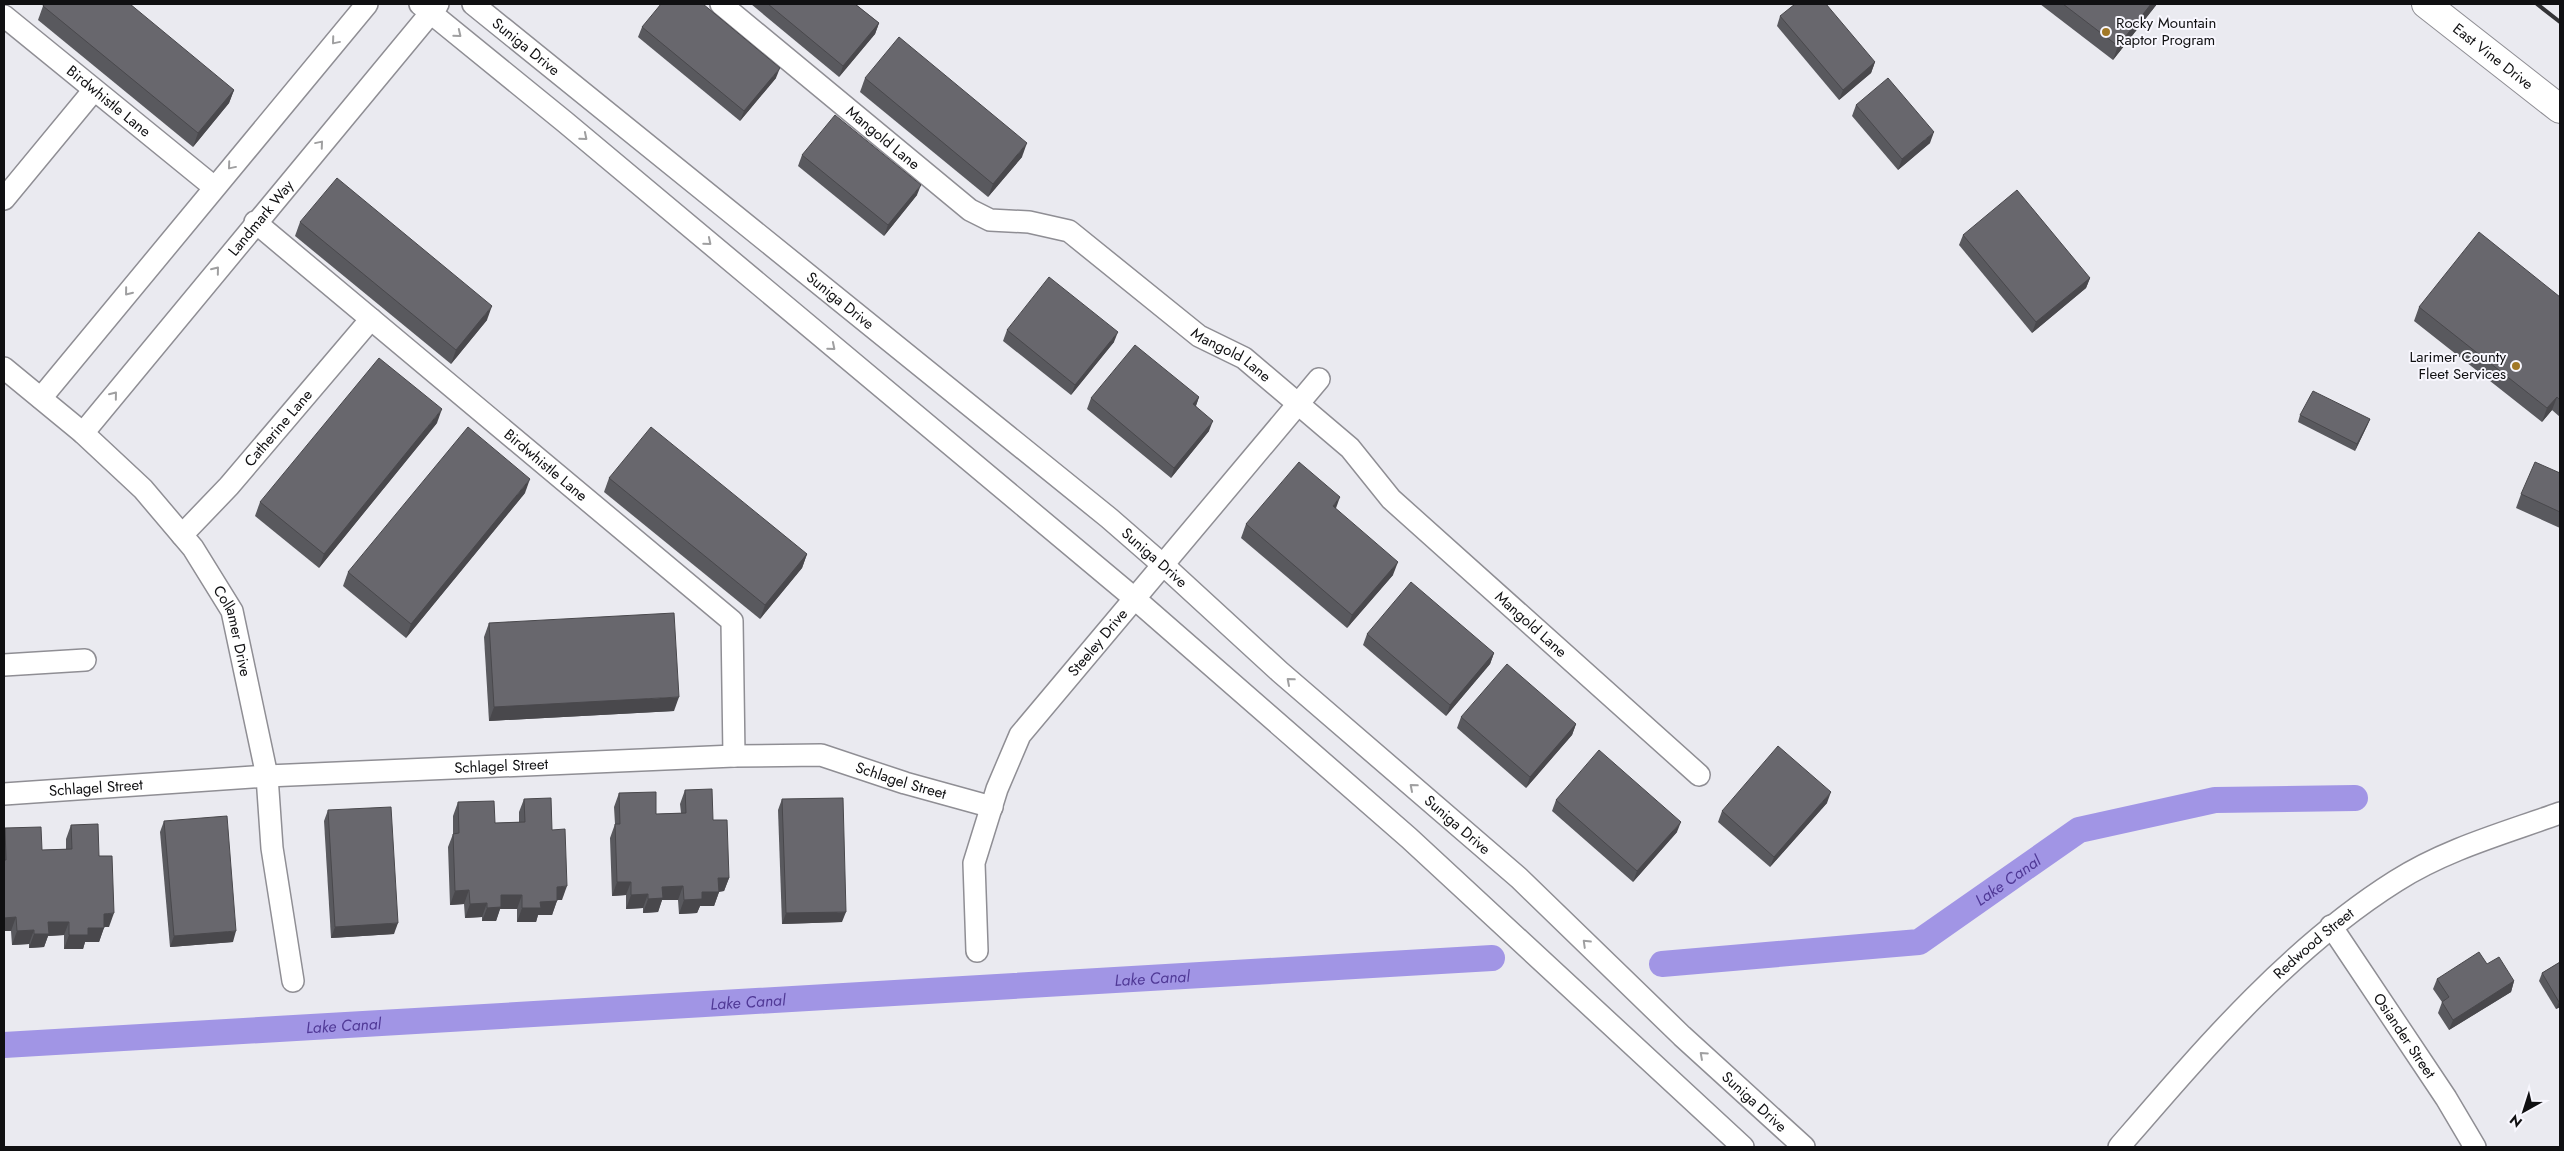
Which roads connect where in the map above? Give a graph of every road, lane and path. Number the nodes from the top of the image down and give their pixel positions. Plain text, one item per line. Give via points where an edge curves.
1 (367, 4) edge
2 (473, 4) edge
3 (721, 4) edge
4 (2426, 4) edge
5 (430, 7) edge
6 (4, 16) edge
7 (94, 90) junction
8 (2560, 109) edge
9 (214, 187) junction
10 (4, 199) edge
11 (255, 222) junction
12 (371, 319) junction
13 (4, 368) edge
14 (1319, 379) dead end
15 (41, 398) junction
16 (1299, 404) junction
17 (83, 433) junction
18 (182, 534) junction
19 (1162, 564) junction
20 (1134, 598) junction
21 (85, 660) dead end
22 (4, 665) edge
23 (734, 756) junction
24 (267, 776) junction
25 (1699, 776) dead end
26 (4, 794) edge
27 (992, 807) junction
28 (2560, 813) edge
29 (2331, 926) junction
30 (977, 951) dead end
31 (292, 981) dead end
32 (1743, 1147) edge
33 (1804, 1147) edge
34 (2120, 1147) edge
35 (2475, 1147) edge

1 -> 9 street
2 - 19 street, Suniga Drive
3 - 16 street, Mangold Lane via 970,210 990,220 1029,222 1069,231 1199,336 1244,358
4 - 8 main road, East Vine Drive
11 -> 5 street, Landmark Way
5 -> 20 street
6 - 7 street, Birdwhistle Lane
7 - 9 street, Birdwhistle Lane
7 - 10 street
9 -> 15 street
11 - 12 street, Birdwhistle Lane
17 -> 11 street, Landmark Way
12 - 18 street, Catherine Lane via 229,486
12 - 23 street, Birdwhistle Lane via 732,621
13 - 15 street, Collamer Drive
14 - 16 street, Steeley Drive
15 - 17 street, Collamer Drive
16 - 19 street, Steeley Drive
16 - 25 street, Mangold Lane via 1350,448 1391,499
17 - 18 street, Collamer Drive via 143,489
18 - 24 street, Collamer Drive via 232,611
19 - 20 street, Steeley Drive
33 -> 19 street, Suniga Drive via 1682,1036 1519,878 1280,672
20 - 27 street, Steeley Drive via 1020,735
20 - 32 street via 1409,838
21 - 22 street
23 - 24 street, Schlagel Street
23 - 27 street, Schlagel Street via 820,755
24 - 26 street, Schlagel Street
24 - 31 street, Collamer Drive via 272,848
27 - 30 street, Steeley Drive via 974,863
28 - 29 street, Redwood Street via 2463,848 2397,880
29 - 34 street, Redwood Street via 2255,997
29 - 35 street, Osiander Street

